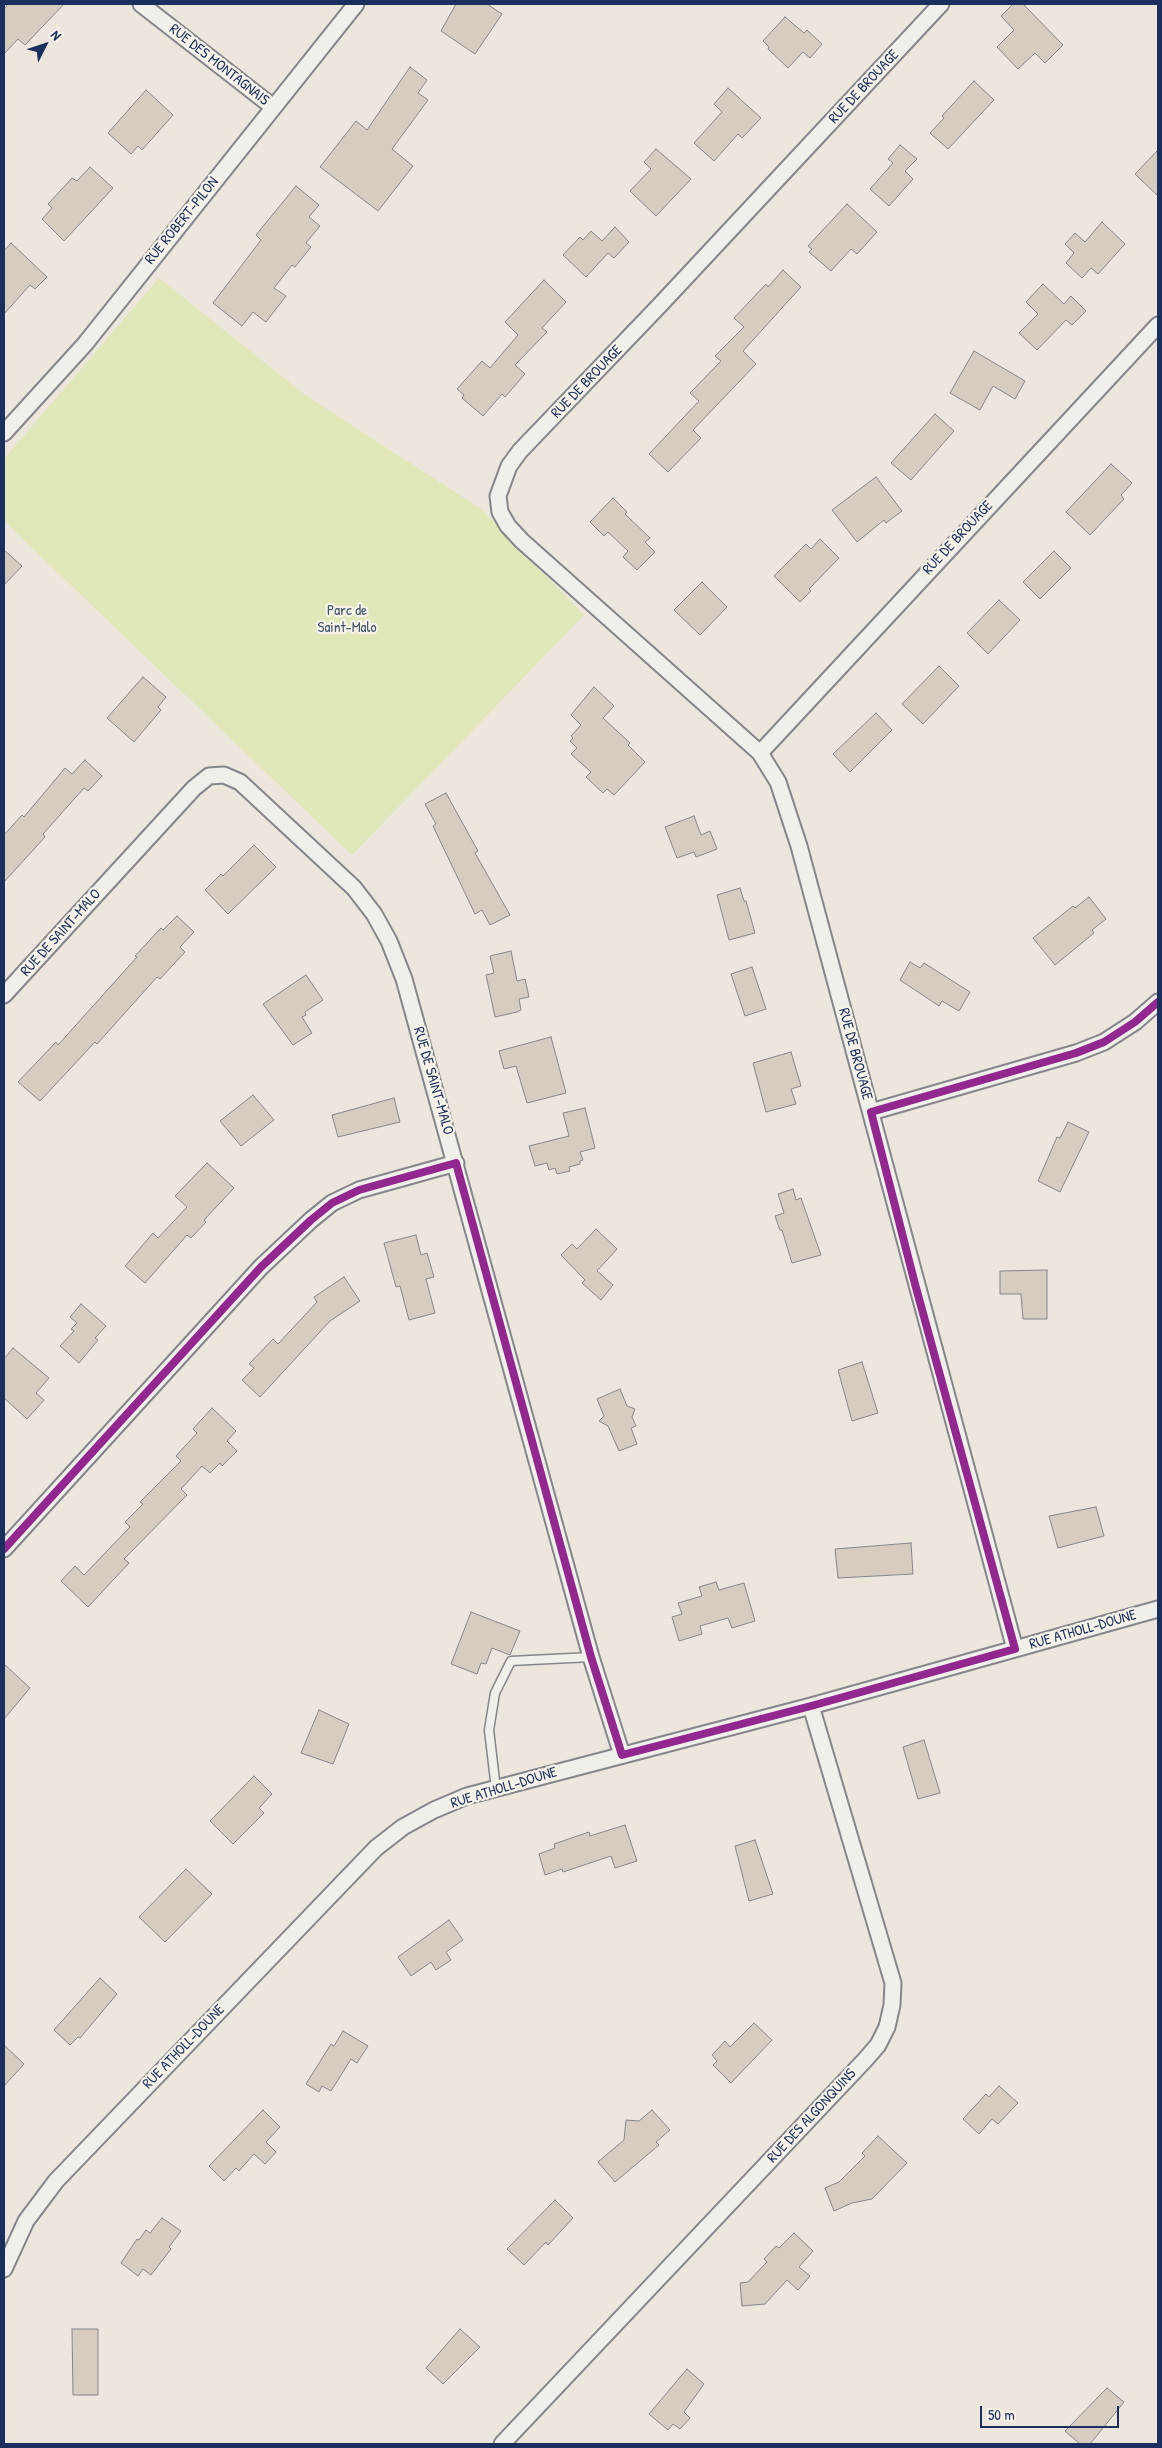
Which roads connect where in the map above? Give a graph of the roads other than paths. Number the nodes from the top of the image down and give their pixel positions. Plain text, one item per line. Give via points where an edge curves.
1 (141, 4) edge
2 (356, 4) edge
3 (941, 4) edge
4 (273, 107) junction
5 (1158, 325) edge
6 (4, 433) edge
7 (760, 753) junction
8 (4, 995) edge
9 (1158, 1002) edge
10 (871, 1112) junction
11 (456, 1163) junction
12 (4, 1549) edge
13 (1158, 1609) edge
14 (1015, 1649) junction
15 (591, 1658) junction
16 (811, 1706) junction
17 (622, 1754) junction
18 (496, 1789) junction
19 (4, 2269) edge
20 (502, 2444) edge

1 - 4 street, RUE DES MONTAGNAIS
2 - 4 street, RUE ROBERT-PILON
3 - 7 street, RUE DE BROUAGE via 520,452 509,466 498,496 500,512 522,541
4 - 6 street, RUE ROBERT-PILON via 85,344
5 - 7 street, RUE DE BROUAGE
7 - 10 street, RUE DE BROUAGE via 778,782 799,846
8 - 11 street, RUE DE SAINT-MALO via 194,788 209,776 224,774 240,782 354,888 374,914 404,979
9 - 10 street via 1104,1042
10 - 14 street, RUE DE BROUAGE
11 - 12 street via 359,1190 332,1203 311,1220 261,1267
11 - 15 street, RUE DE SAINT-MALO
13 - 14 street, RUE ATHOLL-DOUNE
14 - 16 street, RUE ATHOLL-DOUNE
15 - 17 street, RUE DE SAINT-MALO
15 - 18 lane via 512,1661 495,1693 489,1730
16 - 17 street, RUE ATHOLL-DOUNE
16 - 20 street, RUE DES ALGONQUINS via 893,1982 887,2027 865,2060
17 - 18 street, RUE ATHOLL-DOUNE
18 - 19 street, RUE ATHOLL-DOUNE via 467,1796 434,1810 403,1827 376,1848 56,2181 26,2221

